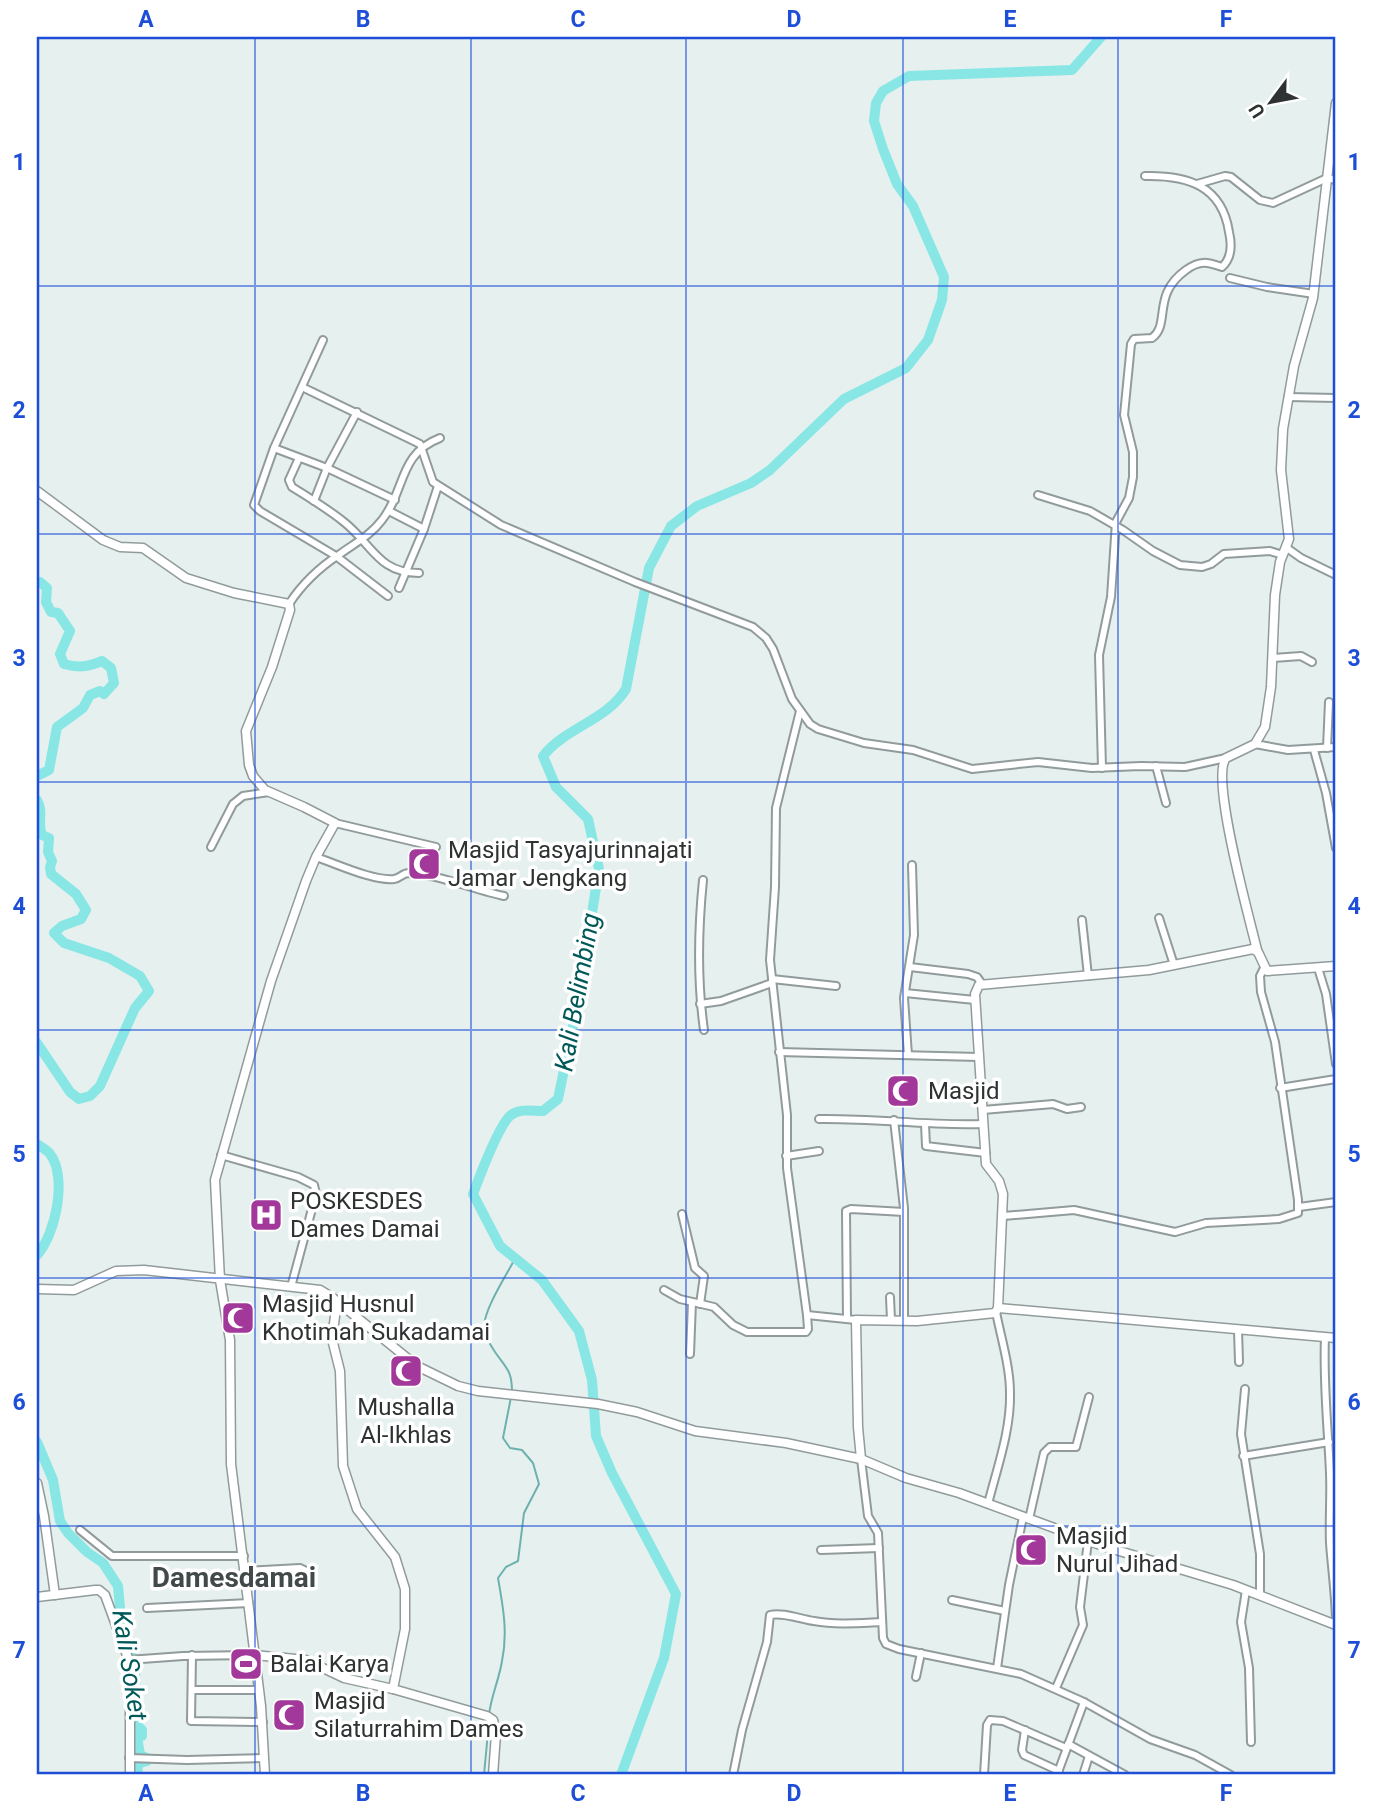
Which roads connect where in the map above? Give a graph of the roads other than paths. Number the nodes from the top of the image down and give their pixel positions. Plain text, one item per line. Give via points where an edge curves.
1 (1336, 103) edge
2 (1145, 176) dead end
3 (1332, 179) edge
4 (1197, 184) junction
5 (1230, 278) dead end
6 (1314, 294) junction
7 (323, 340) dead end
8 (302, 387) junction
9 (1288, 397) junction
10 (1336, 398) edge
11 (357, 412) junction
12 (440, 438) dead end
13 (423, 447) junction
14 (274, 448) junction
15 (299, 458) junction
16 (327, 468) junction
17 (438, 486) junction
18 (37, 491) edge
19 (1038, 495) dead end
20 (395, 500) junction
21 (314, 501) junction
22 (389, 511) junction
23 (1116, 525) junction
24 (424, 529) junction
25 (360, 540) junction
26 (1285, 552) junction
27 (336, 556) junction
28 (405, 573) junction
29 (419, 573) dead end
30 (1336, 575) edge
31 (400, 588) dead end
32 (388, 596) dead end
33 (289, 604) junction
34 (1273, 658) junction
35 (1312, 662) dead end
36 (1329, 702) dead end
37 (800, 711) junction
38 (1255, 744) junction
39 (1336, 747) edge
40 (1327, 748) junction
41 (1314, 750) junction
42 (1226, 758) junction
43 (1156, 766) junction
44 (1102, 768) junction
45 (269, 792) junction
46 (1166, 803) dead end
47 (335, 823) junction
48 (211, 847) dead end
49 (436, 847) dead end
50 (1336, 848) edge
51 (316, 858) junction
52 (912, 865) dead end
53 (704, 880) dead end
54 (504, 896) dead end
55 (1159, 918) dead end
56 (1082, 920) dead end
57 (1257, 950) junction
58 (1174, 965) junction
59 (1336, 966) edge
60 (910, 967) junction
61 (1264, 968) junction
62 (1318, 968) junction
63 (1088, 976) junction
64 (772, 981) junction
65 (982, 984) junction
66 (836, 986) dead end
67 (905, 993) junction
68 (975, 1000) junction
69 (700, 1004) junction
70 (704, 1030) dead end
71 (779, 1052) junction
72 (908, 1055) junction
73 (979, 1057) junction
74 (1336, 1064) edge
75 (1336, 1079) edge
76 (1280, 1088) junction
77 (1081, 1107) dead end
78 (983, 1110) junction
79 (818, 1119) dead end
80 (894, 1120) junction
81 (925, 1124) junction
82 (984, 1124) junction
83 (820, 1151) dead end
84 (986, 1153) junction
85 (220, 1155) junction
86 (786, 1156) junction
87 (1336, 1202) edge
88 (1299, 1207) junction
89 (904, 1212) junction
90 (682, 1214) dead end
91 (1003, 1216) junction
92 (220, 1280) junction
93 (291, 1287) junction
94 (37, 1289) edge
95 (664, 1290) dead end
96 (890, 1297) dead end
97 (337, 1301) junction
98 (692, 1302) junction
99 (700, 1304) junction
100 (997, 1310) junction
101 (807, 1315) junction
102 (846, 1319) junction
103 (856, 1320) junction
104 (891, 1320) junction
105 (904, 1321) junction
106 (1238, 1330) junction
107 (1325, 1337) junction
108 (1336, 1338) edge
109 (690, 1353) dead end
110 (1239, 1362) dead end
111 (1245, 1389) dead end
112 (1089, 1397) dead end
113 (1328, 1442) junction
114 (1243, 1456) junction
115 (861, 1459) junction
116 (37, 1483) edge
117 (988, 1504) junction
118 (1026, 1518) junction
119 (80, 1530) dead end
120 (1088, 1541) junction
121 (879, 1548) junction
122 (821, 1550) dead end
123 (244, 1556) junction
124 (246, 1571) junction
125 (1335, 1571) edge
126 (312, 1574) dead end
127 (1246, 1590) junction
128 (55, 1595) junction
129 (1260, 1595) junction
130 (37, 1597) edge
131 (952, 1600) dead end
132 (249, 1603) junction
133 (147, 1608) dead end
134 (1005, 1611) junction
135 (882, 1622) junction
136 (1336, 1625) edge
137 (921, 1653) junction
138 (254, 1655) junction
139 (192, 1656) junction
140 (128, 1660) junction
141 (997, 1668) junction
142 (916, 1677) dead end
143 (1056, 1688) junction
144 (258, 1689) junction
145 (393, 1689) junction
146 (192, 1690) junction
147 (1084, 1702) junction
148 (263, 1722) junction
149 (1024, 1730) junction
150 (1251, 1742) dead end
151 (1067, 1746) junction
152 (1089, 1756) junction
153 (129, 1758) junction
154 (264, 1758) junction
155 (1058, 1773) edge
156 (130, 1775) edge
157 (265, 1775) edge
158 (493, 1775) edge
159 (733, 1775) edge
160 (984, 1775) edge
161 (1083, 1775) edge
162 (1125, 1775) edge
163 (1231, 1775) edge

1 - 3 street
2 - 4 street
3 - 4 street via 1273,203 1260,200 1231,177
3 - 6 street
4 - 23 street via 1219,202 1227,218 1230,257 1222,267 1203,261 1178,276 1164,295 1159,332 1131,344 1124,415 1133,452 1133,477
5 - 6 street
6 - 9 street
7 - 8 street
8 - 11 street
8 - 14 street
9 - 10 street
9 - 26 street via 1281,465 1288,527
11 - 13 street
11 - 16 street
12 - 13 street
13 - 17 street via 431,478
13 - 20 street via 405,468
14 - 15 street
14 - 27 street via 256,494 256,509
15 - 16 street
15 - 21 street via 289,484
16 - 20 street
16 - 21 street
17 - 24 street
17 - 37 street via 506,527 760,632 773,649
18 - 33 street via 103,540 120,547 143,548 186,579
19 - 23 street via 1090,511
20 - 22 street
21 - 25 street via 346,523
22 - 24 street
22 - 25 street
23 - 26 street via 1167,559 1190,567 1211,564 1224,554
23 - 44 street via 1111,597 1100,655
24 - 28 street
25 - 27 street
25 - 28 street via 384,562
26 - 30 street
26 - 34 street via 1275,595
27 - 32 street
27 - 33 street
28 - 29 street
28 - 31 street
33 - 45 street via 278,651 246,732 249,765 260,786
34 - 35 street via 1301,656
34 - 38 street via 1265,727
36 - 40 street
37 - 44 street via 818,729 872,745 913,750 966,768 1038,762
37 - 64 street via 776,808
38 - 41 street
38 - 42 street
39 - 40 street
40 - 41 street
41 - 50 street
42 - 43 street via 1185,767
42 - 57 street via 1220,772 1226,812
43 - 44 street
43 - 46 street
45 - 47 street
45 - 48 street via 243,796 233,804
47 - 49 street
47 - 51 street
51 - 54 street via 380,877 396,879 408,873
51 - 85 street via 271,981
52 - 60 street
53 - 69 street
55 - 58 street
56 - 63 street
57 - 58 street
57 - 61 street
58 - 63 street
59 - 62 street
60 - 65 street via 968,974
60 - 67 street
61 - 62 street
61 - 76 street via 1261,992 1273,1033
62 - 74 street
63 - 65 street
64 - 66 street
64 - 69 street via 721,1001
64 - 71 street
65 - 68 street via 975,990
67 - 68 street
67 - 72 street
68 - 73 street
69 - 70 street
71 - 72 street
71 - 86 street via 787,1115
72 - 73 street
73 - 78 street
75 - 76 street
76 - 88 street
77 - 78 street via 1053,1104
78 - 82 street
79 - 80 street
80 - 81 street
80 - 89 street
81 - 82 street
81 - 84 street via 926,1146
82 - 84 street
83 - 86 street
84 - 91 street via 988,1168 1002,1188
85 - 92 street via 215,1180
85 - 93 street via 314,1185 316,1194
86 - 101 street
87 - 88 street
88 - 91 street via 1298,1213 1279,1219 1206,1223 1175,1232 1074,1210
89 - 102 street via 846,1211
89 - 105 street
90 - 99 street via 695,1268 704,1276
91 - 100 street
92 - 93 street
92 - 94 street via 116,1271 80,1288
92 - 123 street via 231,1348 232,1464
93 - 97 street via 320,1290
95 - 98 street
96 - 104 street
97 - 115 street via 417,1366 458,1386 596,1403 695,1431
97 - 145 street via 332,1339 341,1371 343,1466 356,1509 395,1557 405,1589 405,1629
98 - 99 street
98 - 109 street
99 - 101 street via 718,1308 733,1325 747,1332 806,1332
100 - 105 street via 979,1316
100 - 106 street
100 - 117 street via 1010,1402
101 - 102 street
102 - 103 street
103 - 104 street
103 - 115 street
104 - 105 street
106 - 107 street
106 - 110 street
107 - 108 street
107 - 113 street
111 - 114 street
112 - 118 street via 1076,1447 1050,1447 1044,1453
113 - 114 street
113 - 125 street
114 - 129 street via 1259,1545
115 - 117 street
115 - 121 street via 868,1516 877,1530
116 - 128 street
117 - 118 street
118 - 120 street
118 - 134 street
119 - 123 street via 112,1556
120 - 127 street
120 - 143 street via 1080,1607 1083,1625
121 - 122 street
121 - 135 street
123 - 124 street
124 - 126 street via 300,1568
124 - 132 street
125 - 136 street
127 - 129 street
127 - 150 street via 1241,1622 1249,1668
128 - 130 street
128 - 140 street via 103,1592
129 - 136 street
131 - 134 street
132 - 133 street
132 - 138 street
134 - 141 street
135 - 137 street via 886,1644
135 - 159 street via 841,1624 770,1615 766,1649
137 - 141 street
137 - 142 street
138 - 139 street
138 - 144 street
138 - 145 street via 306,1660 344,1678
139 - 140 street
139 - 146 street
140 - 153 street via 132,1706
141 - 143 street
143 - 147 street
144 - 146 street
144 - 148 street
145 - 158 street via 493,1720
146 - 148 street via 191,1721
147 - 151 street
147 - 163 street
148 - 154 street
149 - 151 street
149 - 155 street via 1024,1755
149 - 160 street via 1003,1721 988,1721
151 - 152 street
151 - 155 street
152 - 161 street
152 - 162 street
153 - 154 street
153 - 156 street
154 - 157 street

